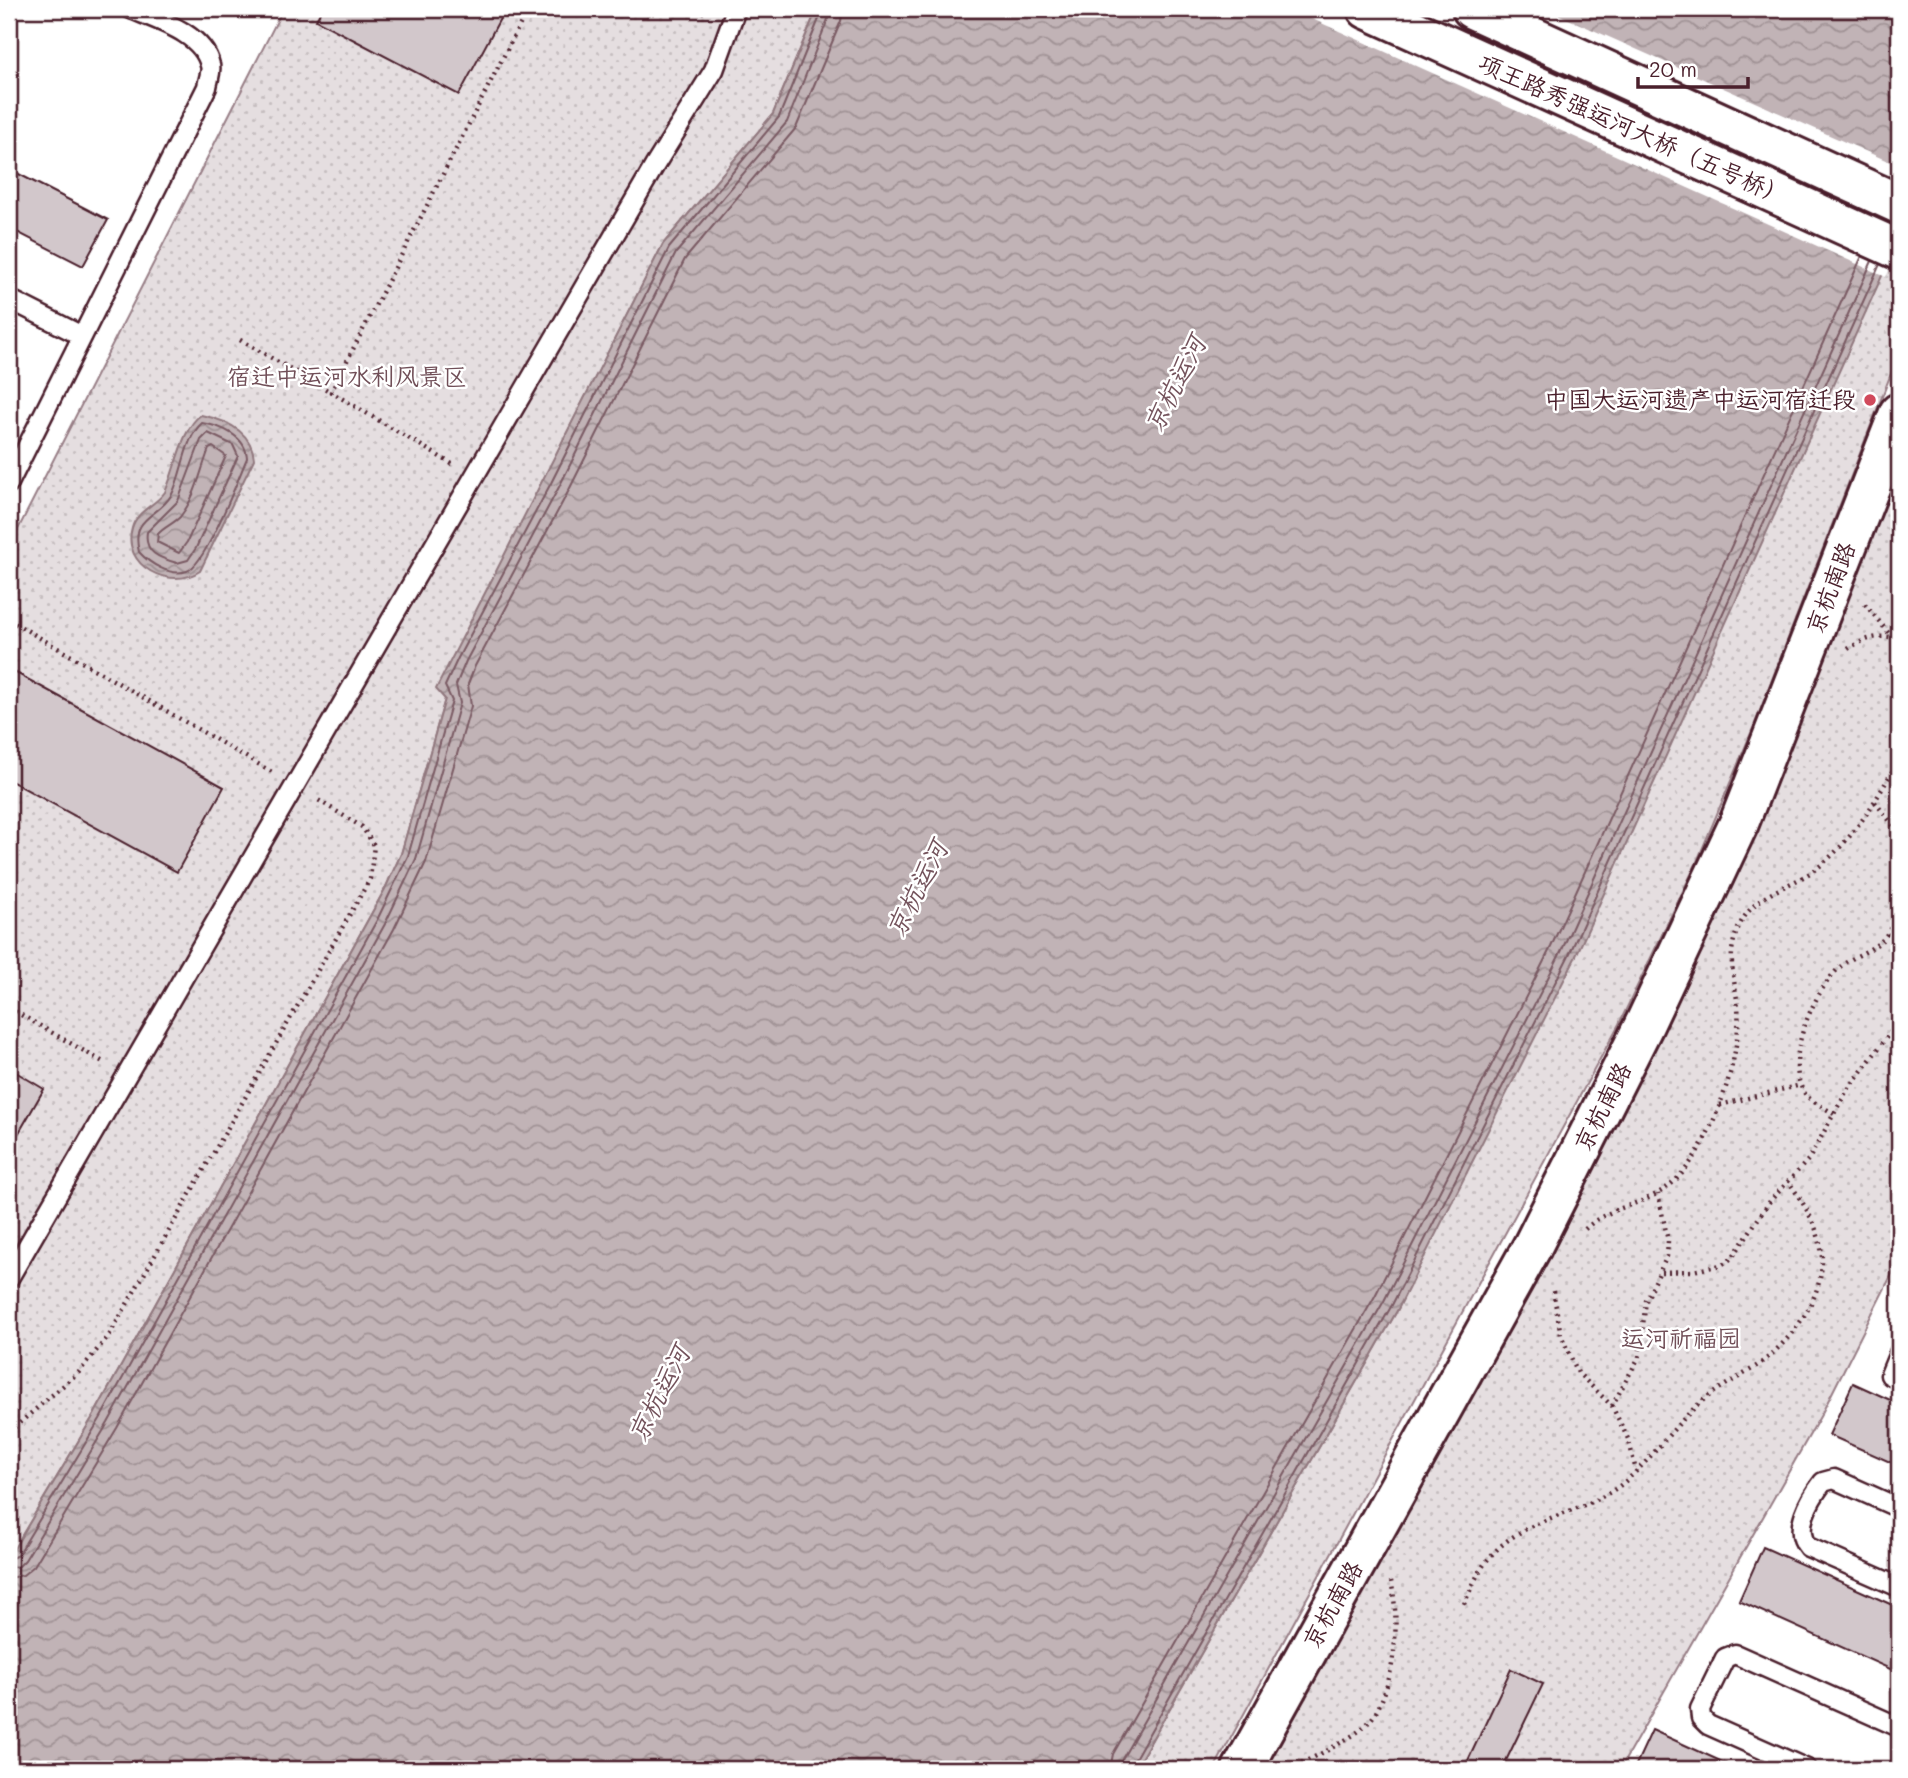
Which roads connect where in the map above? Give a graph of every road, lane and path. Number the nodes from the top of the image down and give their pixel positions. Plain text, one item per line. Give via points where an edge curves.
1 (131, 9) edge
2 (528, 9) edge
3 (736, 9) edge
4 (1367, 9) edge
5 (1472, 9) edge
6 (1899, 204) edge
7 (1899, 250) edge
8 (9, 299) edge
9 (82, 336) junction
10 (240, 340) dead end
11 (331, 391) junction
12 (1899, 414) edge
13 (474, 477) junction
14 (9, 483) edge
15 (9, 620) edge
16 (1899, 759) edge
17 (1892, 773) junction
18 (1899, 774) edge
19 (295, 786) junction
20 (1875, 802) junction
21 (1899, 838) edge
22 (1899, 904) edge
23 (1888, 933) junction
24 (1899, 944) edge
25 (9, 1008) edge
26 (1899, 1021) edge
27 (127, 1075) junction
28 (1801, 1085) junction
29 (1720, 1105) junction
30 (1834, 1114) junction
31 (1789, 1182) junction
32 (1658, 1194) junction
33 (1576, 1238) dead end
34 (1661, 1272) junction
35 (9, 1279) edge
36 (1554, 1284) dead end
37 (1899, 1353) edge
38 (1899, 1380) edge
39 (1612, 1406) junction
40 (9, 1433) edge
41 (1636, 1471) junction
42 (1899, 1508) edge
43 (1378, 1525) junction
44 (1899, 1587) edge
45 (1464, 1605) dead end
46 (1899, 1727) edge
47 (1281, 1768) dead end
48 (1242, 1769) edge
49 (1807, 1769) edge

1 - 9 lane via 182,32 203,50 211,66 207,86
2 - 11 path
3 - 13 lane via 714,70
4 - 7 street, 项王路秀强运河大桥（五号桥）
5 - 6 street, 项王路秀强运河大桥（五号桥）
8 - 9 lane
9 - 14 lane
10 - 11 path
11 - 13 path
12 - 43 street, 京杭南路 via 1739,823 1662,988 1532,1247
13 - 19 lane
15 - 19 path
16 - 17 path
17 - 18 path
17 - 20 path
19 - 27 lane
19 - 40 path via 362,827 373,845 370,879 110,1334 79,1372
20 - 21 path
20 - 29 path via 1847,840 1819,867 1770,893 1743,920 1731,960 1738,1026
22 - 23 path
23 - 24 path
23 - 28 path via 1879,944 1842,965 1818,993 1801,1037
25 - 27 path
26 - 30 path
27 - 35 lane
28 - 29 path
28 - 30 path via 1807,1096
29 - 32 path via 1686,1169
30 - 31 path via 1809,1159
31 - 34 path via 1770,1201 1732,1258 1693,1271
31 - 41 path via 1810,1215 1821,1244 1822,1261 1806,1314 1776,1350 1702,1401
32 - 33 path via 1594,1221
32 - 34 path via 1668,1241
34 - 39 path via 1644,1309 1639,1357
36 - 39 path via 1556,1315 1578,1373
37 - 38 lane via 1890,1375
39 - 41 path via 1629,1441
41 - 45 path via 1596,1501 1516,1533 1488,1559
42 - 44 lane via 1834,1479 1823,1482 1800,1529 1808,1547
43 - 47 path via 1393,1589 1395,1633 1386,1688 1374,1715 1354,1735
43 - 48 street, 京杭南路
46 - 49 lane via 1735,1654 1726,1658 1700,1709 1701,1718

